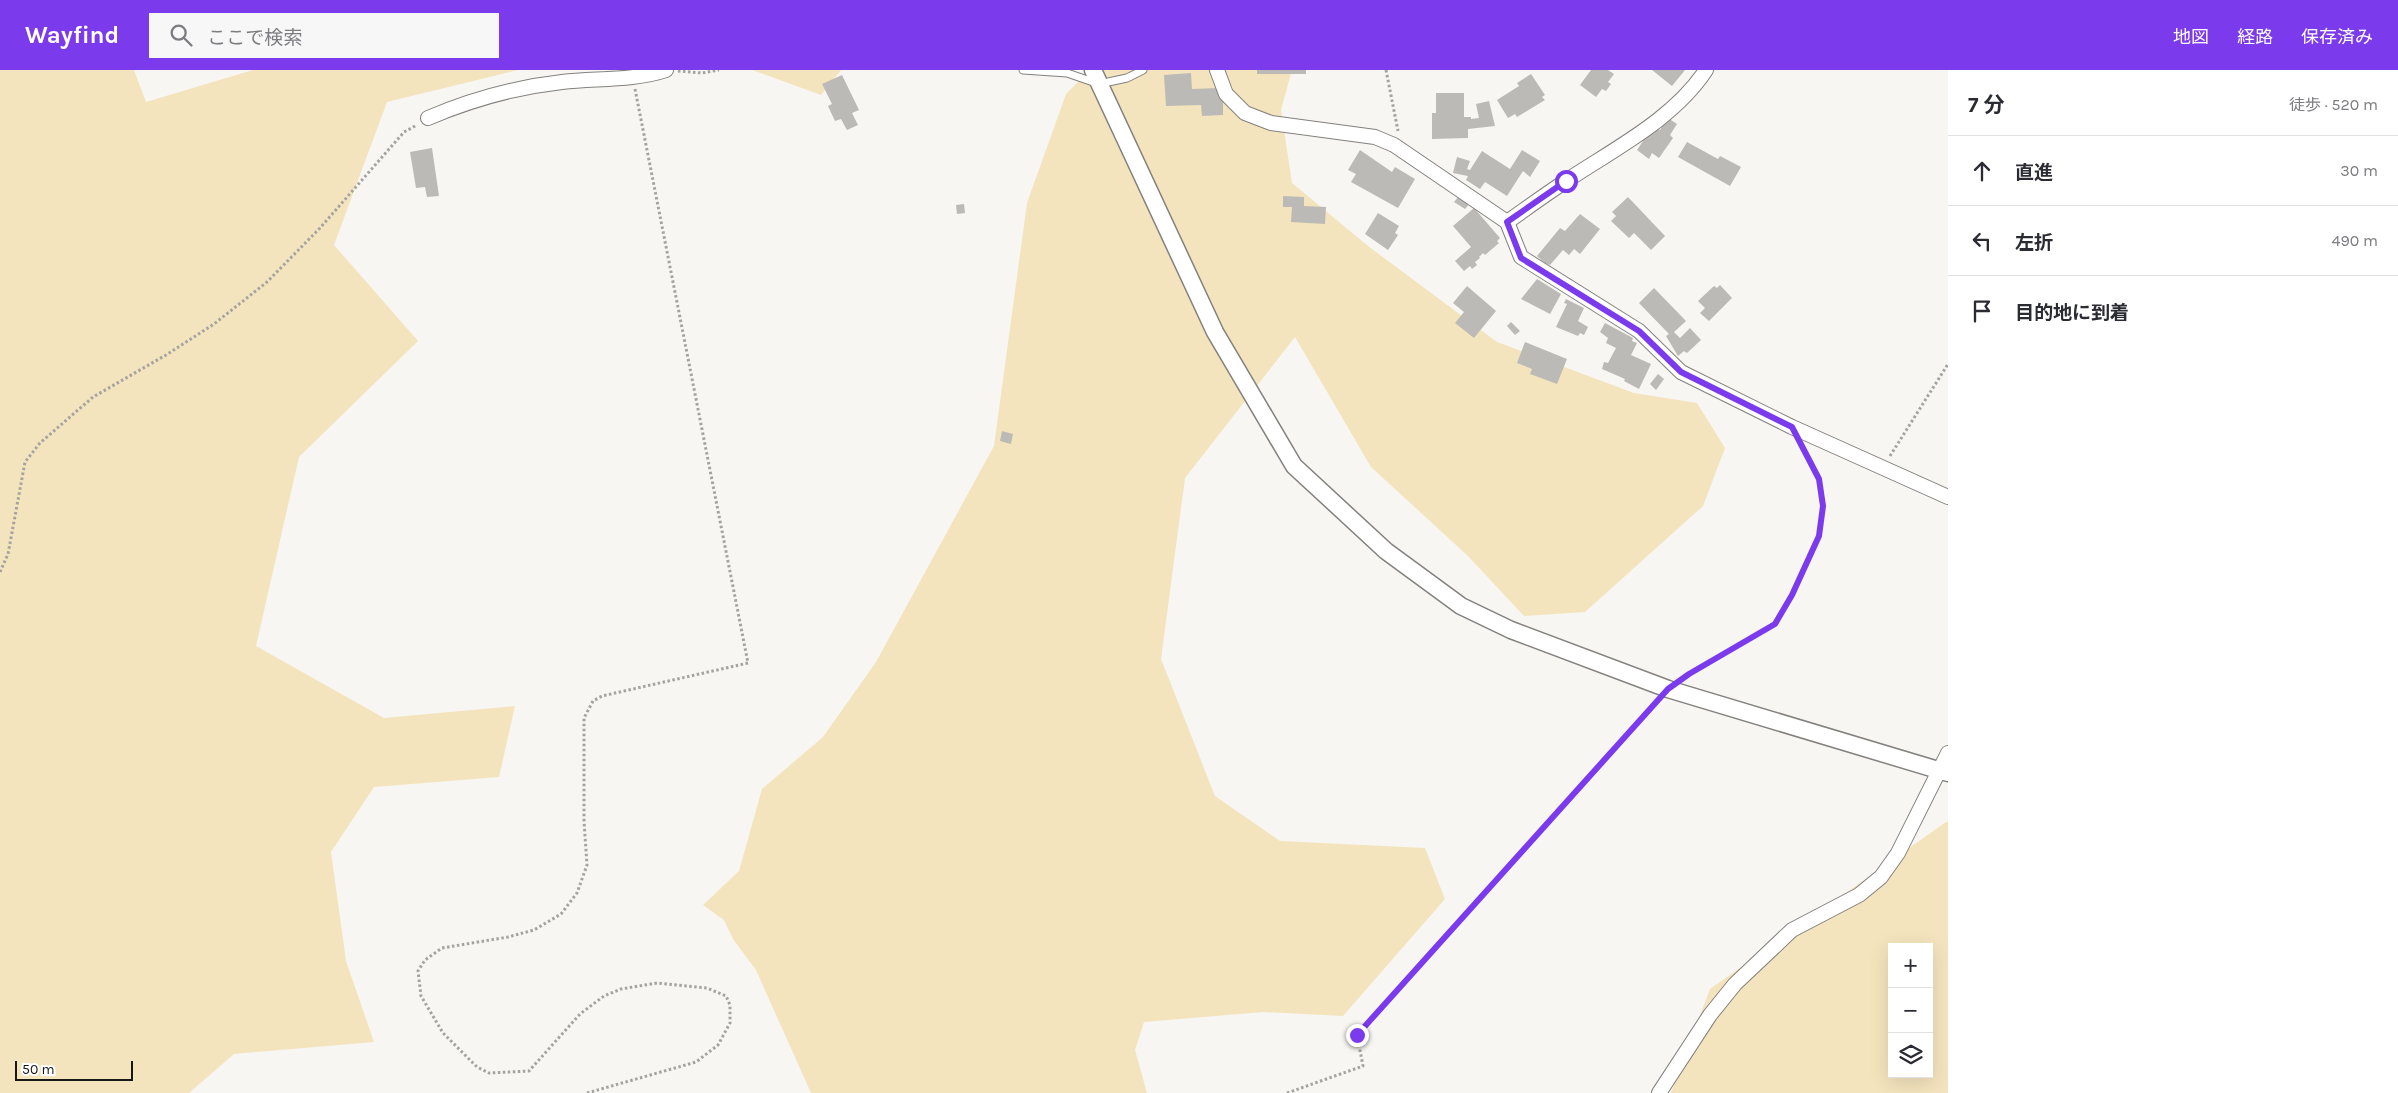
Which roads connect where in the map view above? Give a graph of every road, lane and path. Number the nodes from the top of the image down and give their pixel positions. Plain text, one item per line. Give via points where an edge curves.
1 (666, 70) edge
2 (719, 70) edge
3 (1023, 70) edge
4 (1144, 70) edge
5 (1217, 70) edge
6 (1386, 70) edge
7 (1706, 70) edge
8 (633, 76) junction
9 (1096, 77) edge
10 (428, 118) joint
11 (1376, 137) junction
12 (1507, 222) junction
13 (1948, 364) edge
14 (1792, 427) junction
15 (1882, 468) junction
16 (1948, 498) edge
17 (0, 572) edge
18 (1668, 689) junction
19 (1948, 753) edge
20 (1944, 772) edge
21 (587, 1093) edge
22 (1287, 1093) edge
23 (1660, 1093) edge

1 - 2 path via 702,73
1 - 8 street
3 - 9 lane
4 - 9 lane via 1127,78
5 - 11 street via 1226,94 1245,113 1271,123
6 - 11 path via 1398,131
7 - 12 street via 1694,88 1633,139
8 - 10 street via 561,82 506,93 459,104
8 - 21 path via 748,663 602,696 593,701 584,718 587,865 577,893 561,914 534,930 442,948 425,960 418,971 421,996 443,1033 477,1067 489,1073 528,1071 580,1014 604,996 621,989 656,983 706,988 726,996 730,1005 730,1023 718,1045 696,1062
9 - 18 street via 1215,332 1294,466 1386,551 1461,606 1512,630
10 - 17 path via 404,132 320,228 267,282 214,324 93,397 40,443 25,462 8,554
11 - 12 street via 1394,145
12 - 14 street via 1521,258 1639,331 1681,372
13 - 15 path
14 - 15 street
14 - 18 path via 1819,479 1823,506 1819,536 1806,566 1775,624
15 - 16 street
18 - 20 street
18 - 22 path via 1357,1035 1363,1066
19 - 20 street
20 - 23 street via 1898,854 1881,877 1859,895 1792,930 1735,984 1710,1015

